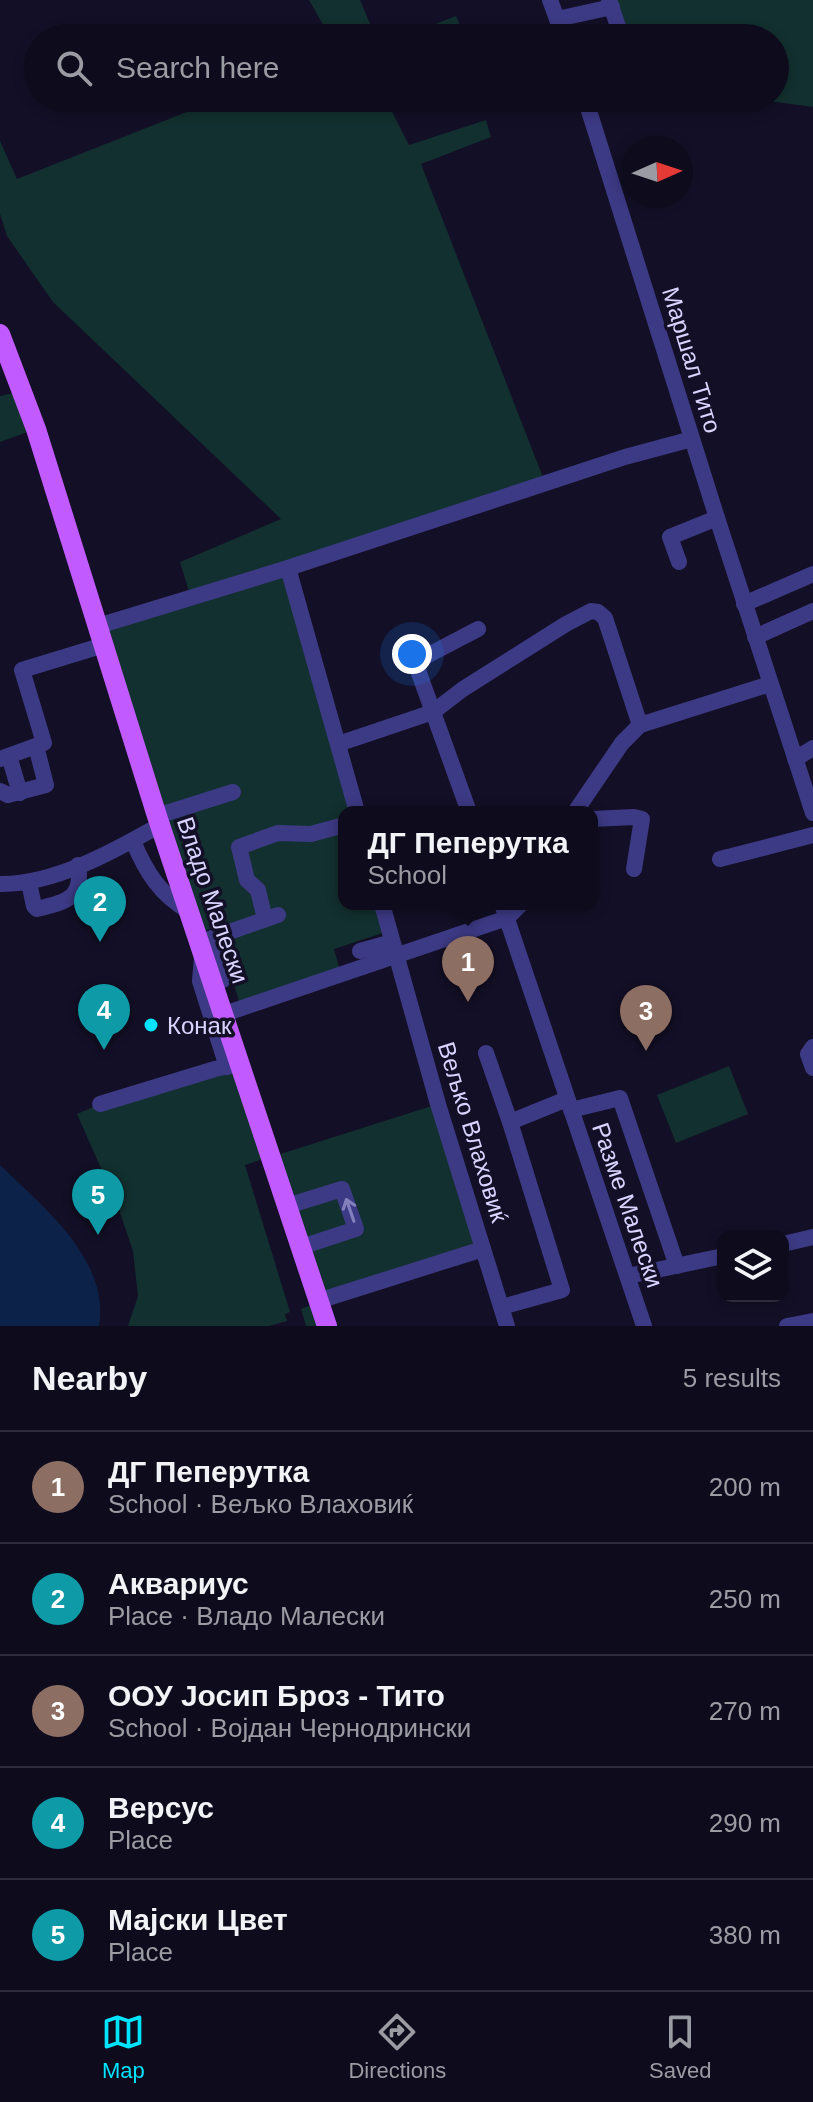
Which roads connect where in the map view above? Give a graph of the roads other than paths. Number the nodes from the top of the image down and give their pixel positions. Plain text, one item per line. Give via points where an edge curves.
1 (550, 0) edge
2 (610, 4) edge
3 (557, 19) junction
4 (559, 24) edge
5 (617, 24) edge
6 (589, 112) edge
7 (0, 334) edge
8 (692, 439) junction
9 (717, 518) junction
10 (679, 562) dead end
11 (288, 568) junction
12 (813, 574) edge
13 (744, 604) junction
14 (813, 611) edge
15 (478, 629) dead end
16 (101, 636) junction
17 (755, 637) junction
18 (770, 684) junction
19 (433, 712) junction
20 (640, 725) junction
21 (338, 744) junction
22 (36, 746) junction
23 (813, 748) edge
24 (4, 758) edge
25 (795, 759) junction
26 (0, 791) edge
27 (233, 792) dead end
28 (20, 793) junction
29 (812, 805) edge
30 (355, 806) edge
31 (467, 806) edge
32 (579, 806) edge
33 (598, 819) edge
34 (159, 820) junction
35 (338, 827) edge
36 (813, 835) edge
37 (133, 841) junction
38 (720, 859) dead end
39 (78, 865) junction
40 (634, 869) dead end
41 (29, 883) junction
42 (0, 884) edge
43 (384, 910) edge
44 (504, 911) edge
45 (190, 912) junction
46 (394, 949) junction
47 (360, 951) dead end
48 (203, 952) junction
49 (214, 983) junction
50 (224, 1014) junction
51 (813, 1047) edge
52 (486, 1053) dead end
53 (233, 1065) junction
54 (813, 1068) edge
55 (100, 1104) dead end
56 (569, 1105) junction
57 (510, 1122) junction
58 (287, 1206) junction
59 (813, 1237) edge
60 (789, 1243) edge
61 (301, 1247) junction
62 (483, 1249) junction
63 (717, 1257) edge
64 (677, 1266) junction
65 (628, 1276) junction
66 (318, 1301) junction
67 (502, 1307) junction
68 (813, 1321) edge
69 (327, 1326) edge
70 (507, 1326) edge
71 (644, 1326) edge
72 (787, 1326) edge

1 - 3 street
2 - 3 street
2 - 5 street
3 - 4 street
6 - 8 street, Маршал Тито
7 - 16 main road, Владо Малески via 36,429
8 - 9 street, Маршал Тито
8 - 11 street
9 - 10 street via 670,537
9 - 13 street, Маршал Тито
11 - 16 street
11 - 21 street
12 - 13 street
13 - 17 street, Маршал Тито
14 - 17 street
15 - 19 street via 415,662
16 - 22 street via 22,670 44,743
16 - 34 main road, Владо Малески
17 - 18 street, Маршал Тито
18 - 20 street
18 - 25 street, Маршал Тито
19 - 20 street via 591,611 605,618
19 - 21 street
19 - 31 street
20 - 32 street
21 - 30 street
22 - 24 street
22 - 28 street via 46,785
23 - 25 street
24 - 28 street
25 - 29 street, Маршал Тито
26 - 28 street
27 - 34 street
33 - 40 street via 642,819
34 - 37 street
34 - 45 main road, Владо Малески
35 - 49 street via 311,834 278,833 239,847 247,880 271,913 209,939 223,980
36 - 38 street
37 - 39 street
37 - 45 street via 156,885
39 - 41 street
39 - 41 street via 78,890 46,907 34,906
41 - 42 street
43 - 46 street, Вељко Влаховиќ
44 - 46 street
44 - 56 street, Разме Малески
45 - 48 main road, Владо Малески
46 - 47 street
46 - 50 street
46 - 62 street, Вељко Влаховиќ
48 - 49 main road, Владо Малески
48 - 53 street via 200,981
49 - 50 main road, Владо Малески
50 - 53 main road, Владо Малески
51 - 54 street via 808,1054
52 - 57 street
53 - 55 street
53 - 58 main road, Владо Малески
56 - 57 street, Разме Малески
56 - 64 street via 620,1098
56 - 65 street, Разме Малески
57 - 67 street via 562,1290
58 - 61 main road, Владо Малески
61 -> 58 street via 356,1229 342,1189
59 - 60 street
61 - 66 main road, Владо Малески
62 - 66 street
62 - 67 street, Вељко Влаховиќ
63 - 64 street
64 - 65 street
65 - 71 street, Разме Малески
66 - 69 main road, Владо Малески
67 - 70 street, Вељко Влаховиќ
68 - 72 street

